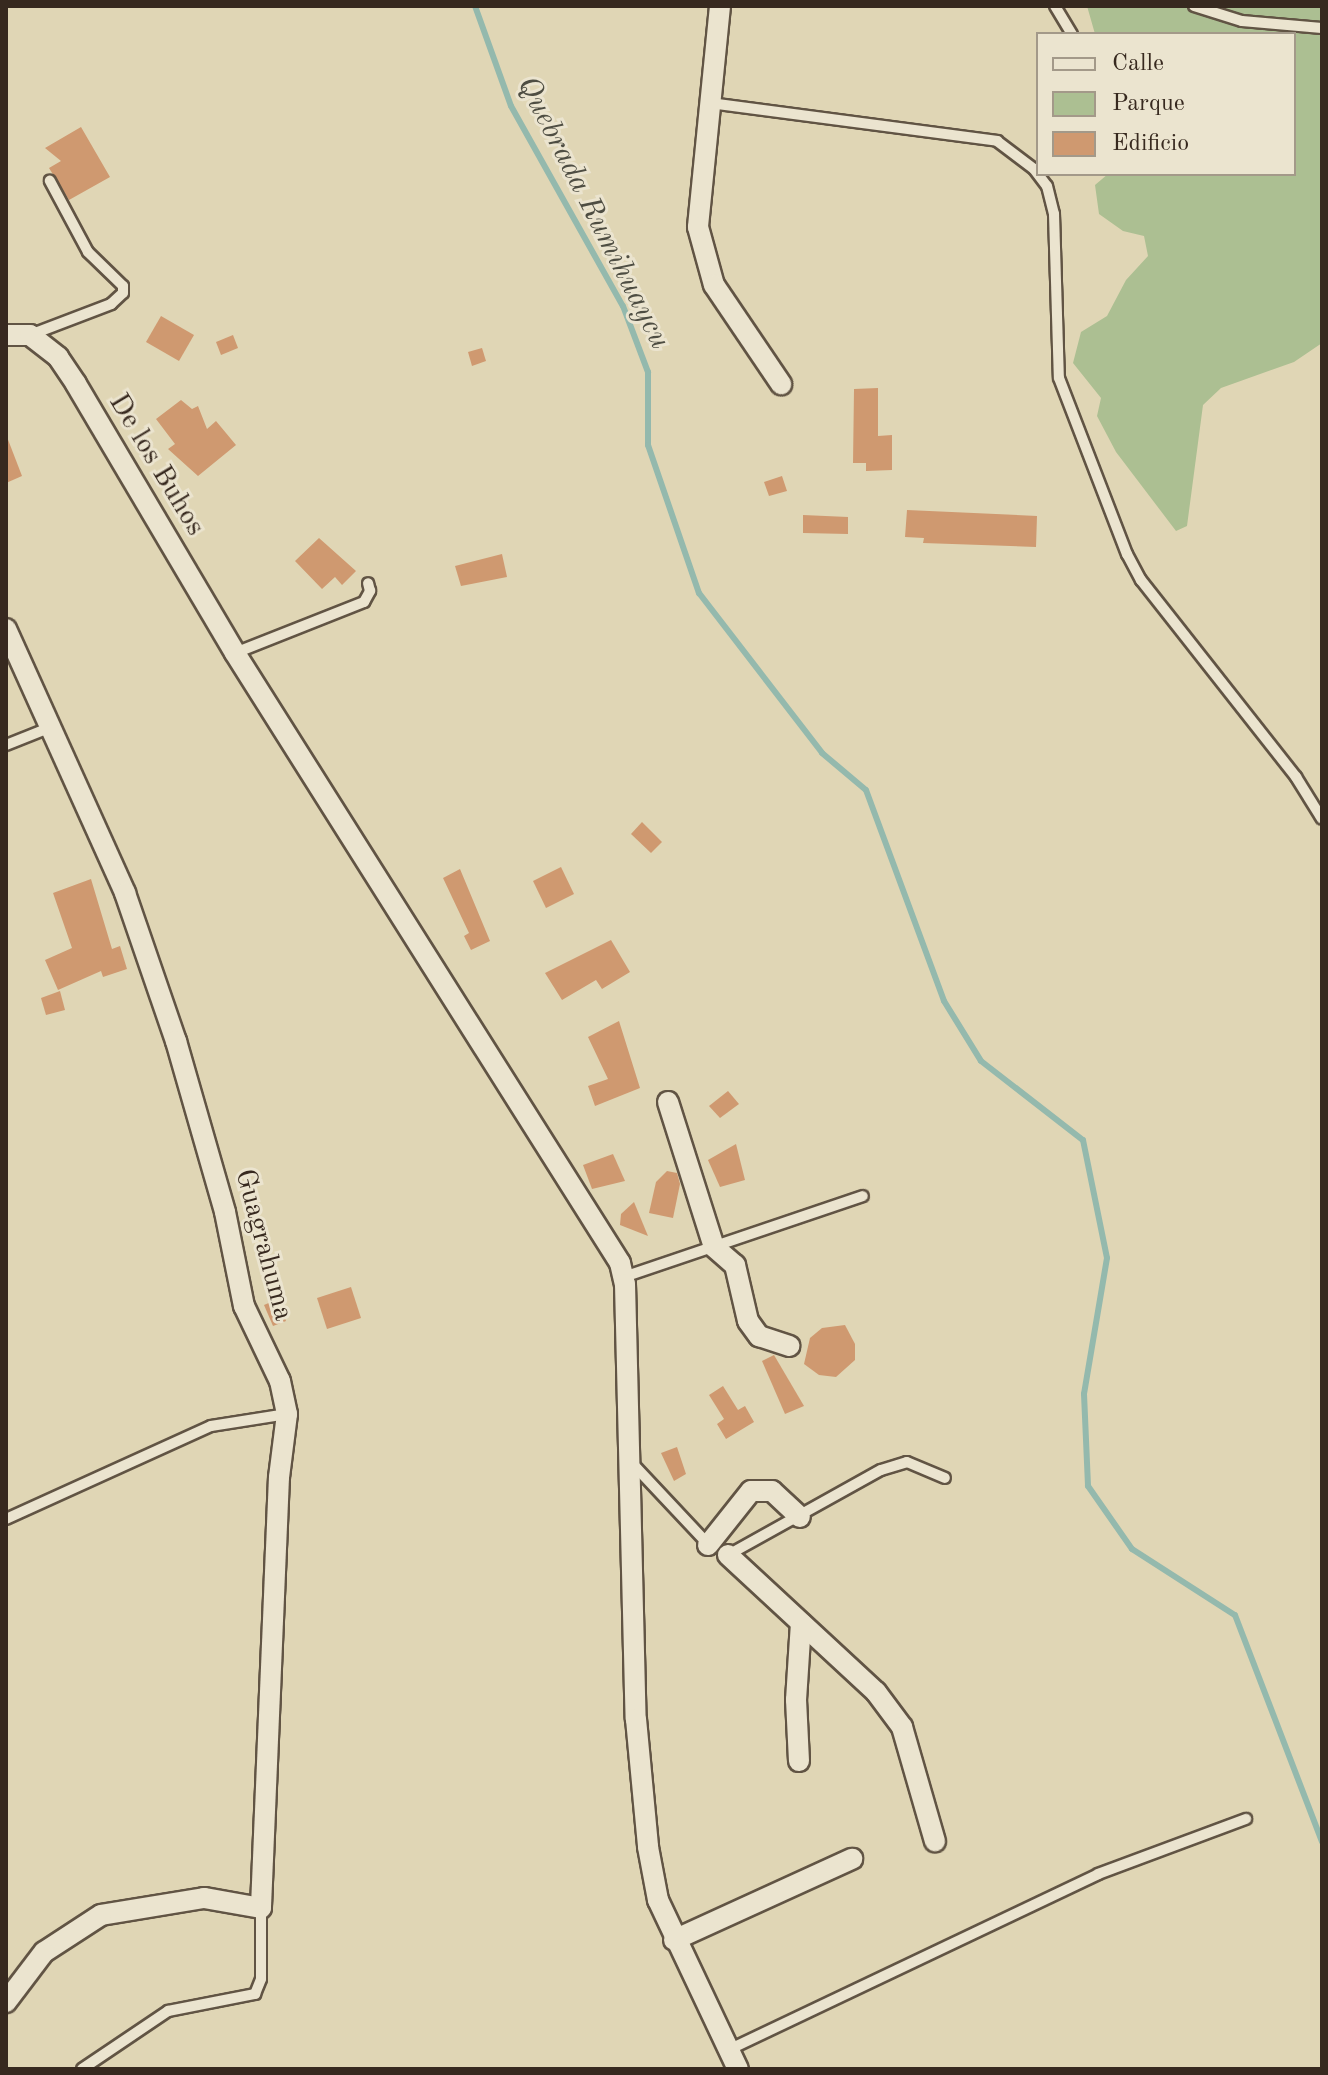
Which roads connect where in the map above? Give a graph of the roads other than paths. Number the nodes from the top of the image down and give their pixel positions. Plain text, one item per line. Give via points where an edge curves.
1 (720, 6) edge
2 (1055, 6) edge
3 (1194, 6) edge
4 (1322, 28) edge
5 (1071, 32) edge
6 (710, 103) junction
7 (1036, 172) edge
8 (1039, 176) edge
9 (50, 181) dead end
10 (6, 335) edge
11 (30, 335) junction
12 (781, 384) dead end
13 (368, 583) dead end
14 (6, 629) edge
15 (235, 653) junction
16 (49, 728) junction
17 (6, 745) edge
18 (1322, 819) edge
19 (668, 1102) dead end
20 (863, 1196) dead end
21 (714, 1247) junction
22 (624, 1277) junction
23 (789, 1346) dead end
24 (287, 1414) junction
25 (630, 1460) junction
26 (945, 1478) dead end
27 (800, 1517) junction
28 (6, 1519) edge
29 (708, 1545) junction
30 (728, 1555) junction
31 (801, 1623) junction
32 (799, 1761) dead end
33 (1246, 1819) dead end
34 (935, 1841) dead end
35 (852, 1859) dead end
36 (261, 1908) junction
37 (674, 1940) junction
38 (6, 2002) edge
39 (728, 2050) junction
40 (82, 2069) edge
41 (738, 2069) edge

1 - 6 street
2 - 5 lane
3 - 4 lane via 1242,21
6 - 7 lane via 997,141
6 - 12 street via 698,227 714,285
8 - 18 lane via 1054,214 1059,378 1127,554 1141,580 1296,777
9 - 11 lane via 88,252 123,286 123,293 111,304
10 - 11 street
11 - 15 street, De los Buhos via 58,357 76,384
13 - 15 lane via 364,602
14 - 16 street, Guagrahuma
15 - 22 street, De los Buhos via 610,1244
16 - 17 lane
16 - 24 street, Guagrahuma via 125,893 159,989 225,1212 244,1306 280,1381
19 - 21 street
20 - 21 lane
21 - 22 lane
21 - 23 street via 735,1265 748,1321 759,1336
22 - 25 street
24 - 28 lane via 211,1426
24 - 36 street, Guagrahuma via 279,1477
25 - 29 lane
25 - 37 street via 636,1719 653,1873
26 - 27 lane via 907,1462 881,1470
27 - 29 street via 772,1491 751,1491
27 - 30 lane
29 - 30 lane
30 - 31 street
31 - 32 street
31 - 34 street via 876,1692 902,1727
33 - 39 lane via 1098,1874
35 - 37 street
36 - 38 street via 204,1898 101,1915 44,1952
36 - 40 lane via 261,1979 255,1994 168,2011
37 - 39 street
39 - 41 street

